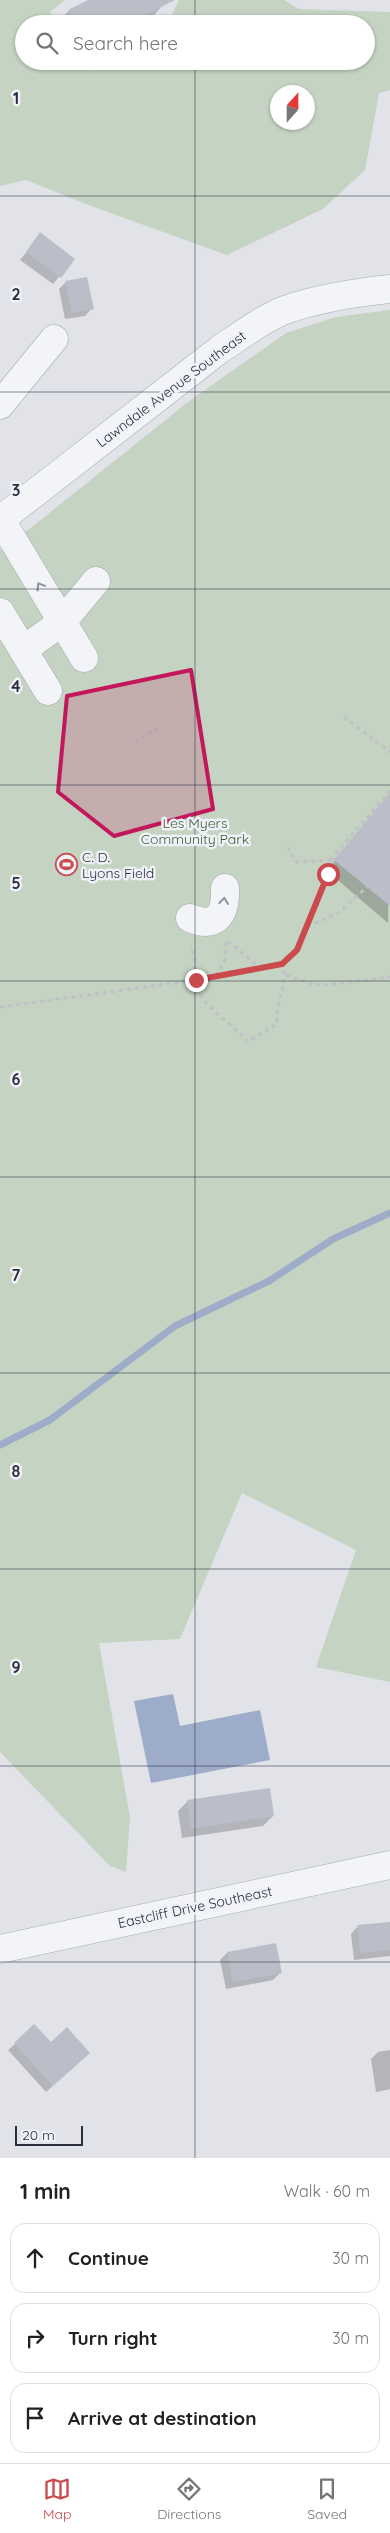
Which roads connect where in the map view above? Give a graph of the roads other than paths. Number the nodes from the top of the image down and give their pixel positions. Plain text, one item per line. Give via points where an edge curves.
1 (390, 289) edge
2 (54, 339) dead end
3 (0, 405) edge
4 (0, 520) edge
5 (96, 581) dead end
6 (0, 612) edge
7 (62, 622) junction
8 (23, 650) junction
9 (84, 658) dead end
10 (48, 691) dead end
11 (224, 888) dead end
12 (190, 918) dead end
13 (390, 1866) edge
14 (0, 1949) edge

1 - 4 street, Lawndale Avenue Southeast via 350,293 284,311 252,328
2 - 3 street
7 -> 4 street
5 - 7 street
6 - 8 street
7 - 8 street
7 - 9 street
8 - 10 street
12 -> 11 street via 202,923 213,921 222,912
13 - 14 street, Eastcliff Drive Southeast

